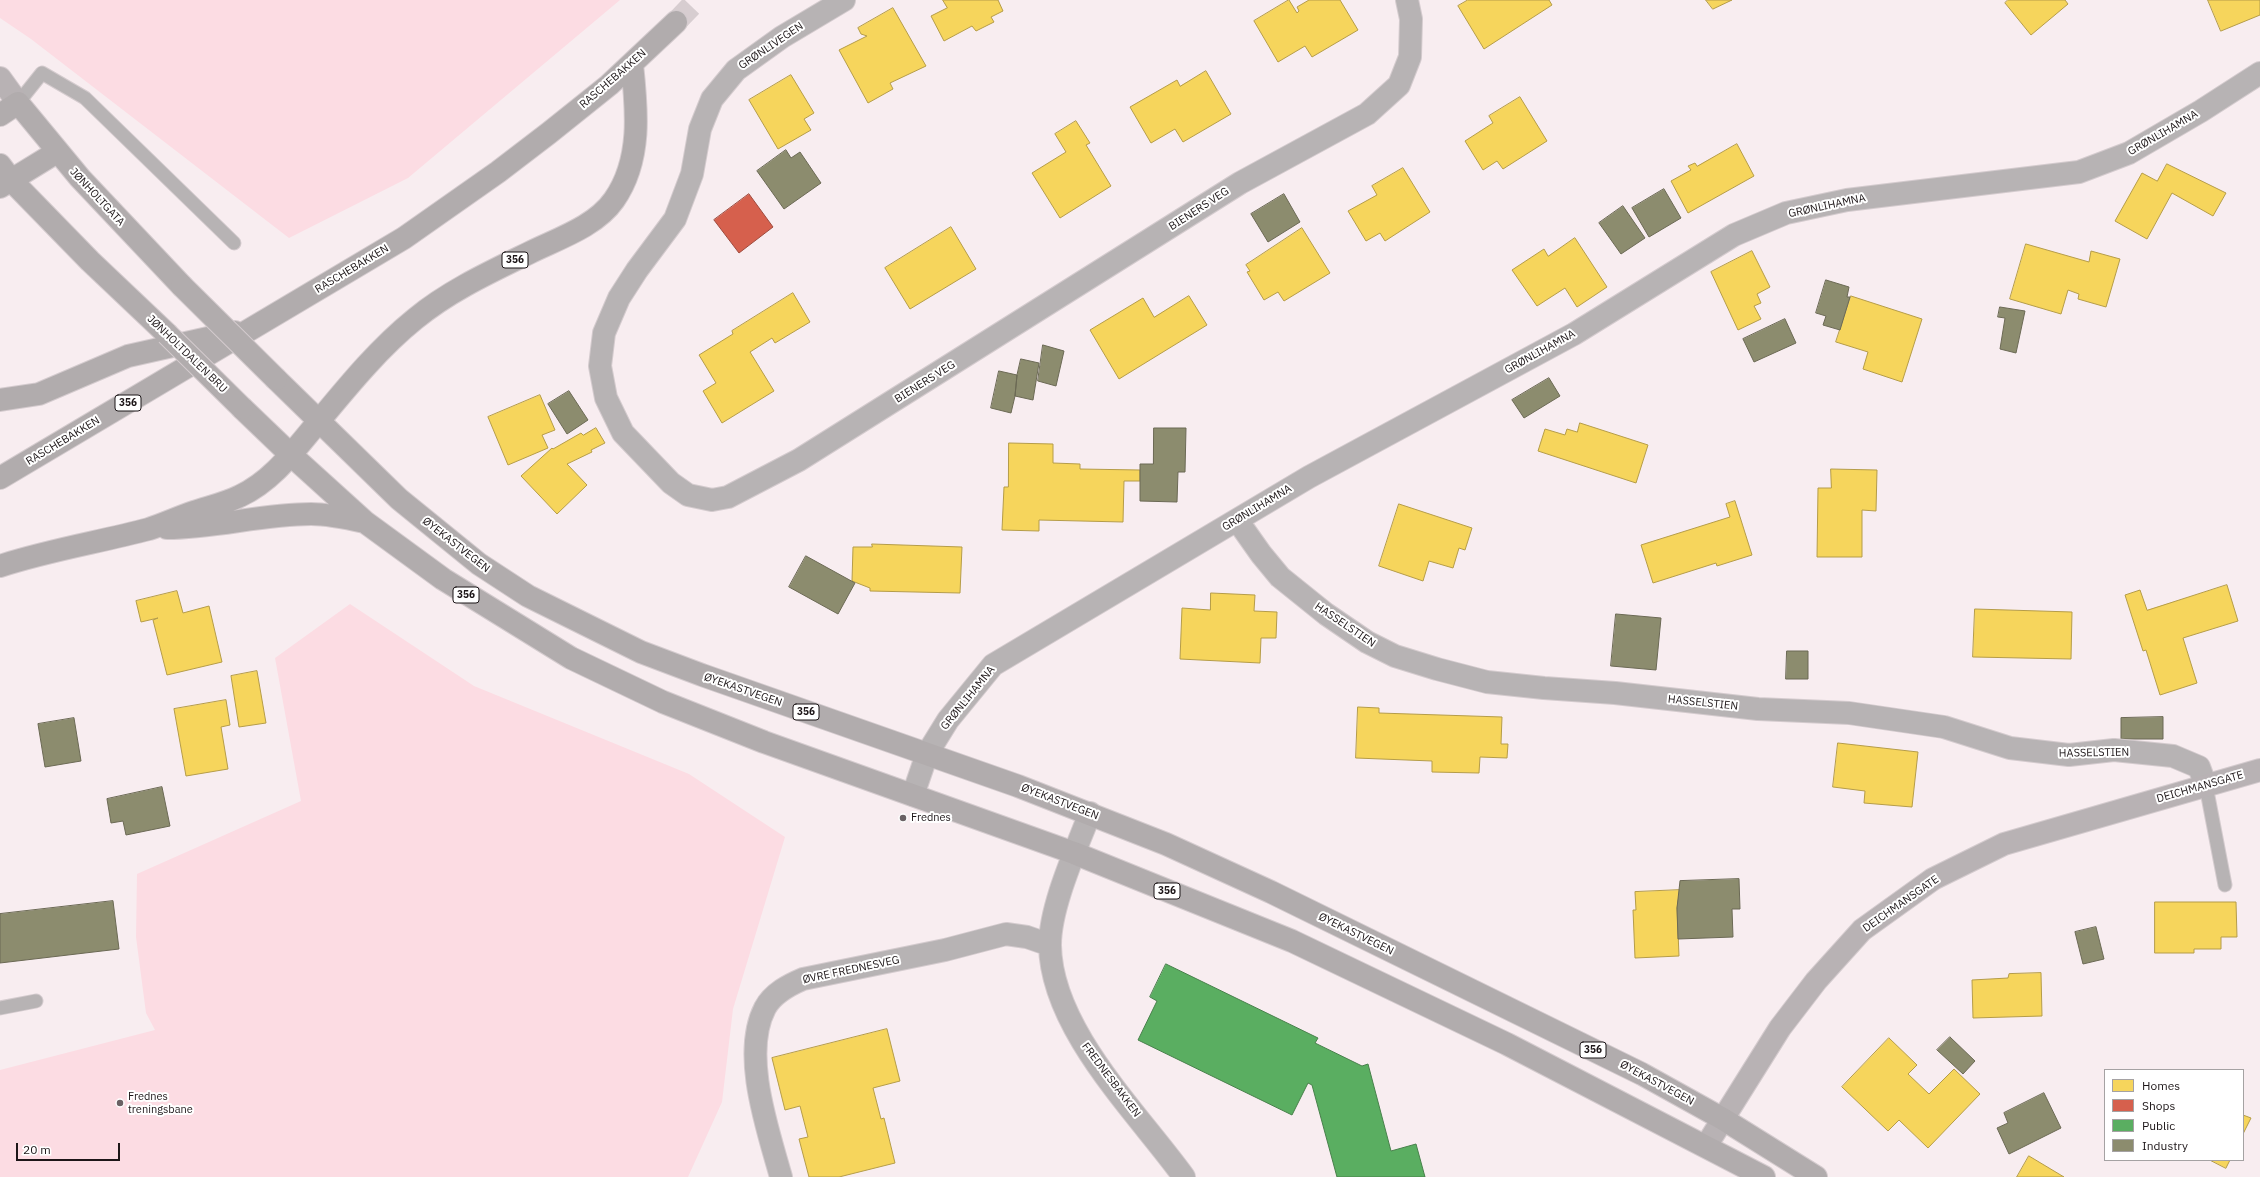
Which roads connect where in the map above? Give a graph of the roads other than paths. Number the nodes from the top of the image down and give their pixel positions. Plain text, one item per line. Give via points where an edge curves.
1 (844, 0) edge
2 (1407, 0) edge
3 (676, 22) tunnel mouth
4 (632, 64) junction
5 (2260, 73) edge
6 (0, 78) edge
7 (18, 103) junction
8 (0, 115) edge
9 (57, 152) junction
10 (692, 174) joint
11 (4, 178) edge
12 (234, 243) dead end
13 (255, 327) junction
14 (0, 400) edge
15 (319, 421) junction
16 (291, 455) junction
17 (0, 478) edge
18 (1237, 520) junction
19 (365, 522) junction
20 (150, 528) junction
21 (0, 566) edge
22 (927, 754) junction
23 (2260, 770) edge
24 (2206, 786) junction
25 (913, 796) junction
26 (1090, 813) junction
27 (1074, 853) junction
28 (2225, 885) dead end
29 (1050, 945) junction
30 (36, 1001) dead end
31 (0, 1008) edge
32 (1723, 1119) junction
33 (1706, 1146) junction
34 (781, 1177) edge
35 (1184, 1177) edge
36 (1764, 1177) edge
37 (1816, 1177) edge

1 - 10 street, GRØNLIVEGEN via 782,37 736,70 712,99 700,129
2 - 10 street, BIENERS VEG via 1411,19 1410,57 1398,85 1367,114 1240,183 799,460 728,497 712,500 688,495 671,483 623,433 606,398 600,366 604,333 619,298 675,220
3 - 4 main road, RASCHEBAKKEN / 356
4 - 13 main road, RASCHEBAKKEN / 356 via 550,133 456,203 404,238
4 - 15 main road, 356 via 636,134 625,181 613,202 594,219 488,273 415,318 376,356
5 - 18 street, GRØNLIHAMNA via 2129,153 2079,172 1847,200 1786,213 1734,235 1574,334 1310,477
6 - 7 street
7 - 8 main road
7 - 9 main road, JØNHOLTGATA / 356
7 - 12 lane via 42,73 85,98
9 - 11 main road, 356
9 - 15 main road, JØNHOLTGATA / 356, bridge via 182,286
11 - 16 main road, JØNHOLTDALEN BRU / 356, bridge
13 - 14 main road, 356 via 128,356 39,394
13 - 17 main road, RASCHEBAKKEN / 356
15 - 16 main road, 356
15 - 22 main road, ØYEKASTVEGEN / 356 via 398,500 479,564 528,596 641,652
16 - 19 main road, 356
16 - 20 main road, 356 via 257,487 239,497
18 - 22 street, GRØNLIHAMNA via 993,665 948,720
18 - 24 street, HASSELSTIEN via 1280,577 1326,614 1367,642 1395,656 1437,669 1487,682 1758,709 1849,713 1944,727 2010,748 2069,756 2114,750 2174,756 2199,767
19 - 20 main road, 356 via 333,515 310,514 185,528
19 - 25 main road, 356 via 443,580 508,622 571,658 663,702
20 - 21 main road, 356 via 86,542
22 - 25 street, GRØNLIHAMNA
22 - 26 main road, ØYEKASTVEGEN / 356
23 - 24 street, DEICHMANSGATE
24 - 28 lane
24 - 32 street, DEICHMANSGATE via 2004,844 1933,879 1862,930 1816,981 1780,1028
25 - 27 main road, 356
26 - 27 street, FREDNESBAKKEN
26 - 32 main road, ØYEKASTVEGEN / 356 via 1271,892 1642,1074
27 - 29 street, FREDNESBAKKEN via 1054,917
27 - 33 main road, 356 via 1292,941 1507,1044
29 - 34 street, ØVRE FREDNESVEG via 1027,937 1006,934 945,950 803,979 774,996 765,1008 756,1035 756,1064 764,1112
29 - 35 street, FREDNESBAKKEN via 1054,980 1070,1022 1084,1045
30 - 31 lane
32 - 33 street, DEICHMANSGATE
32 - 37 main road, ØYEKASTVEGEN / 356
33 - 36 main road, 356

